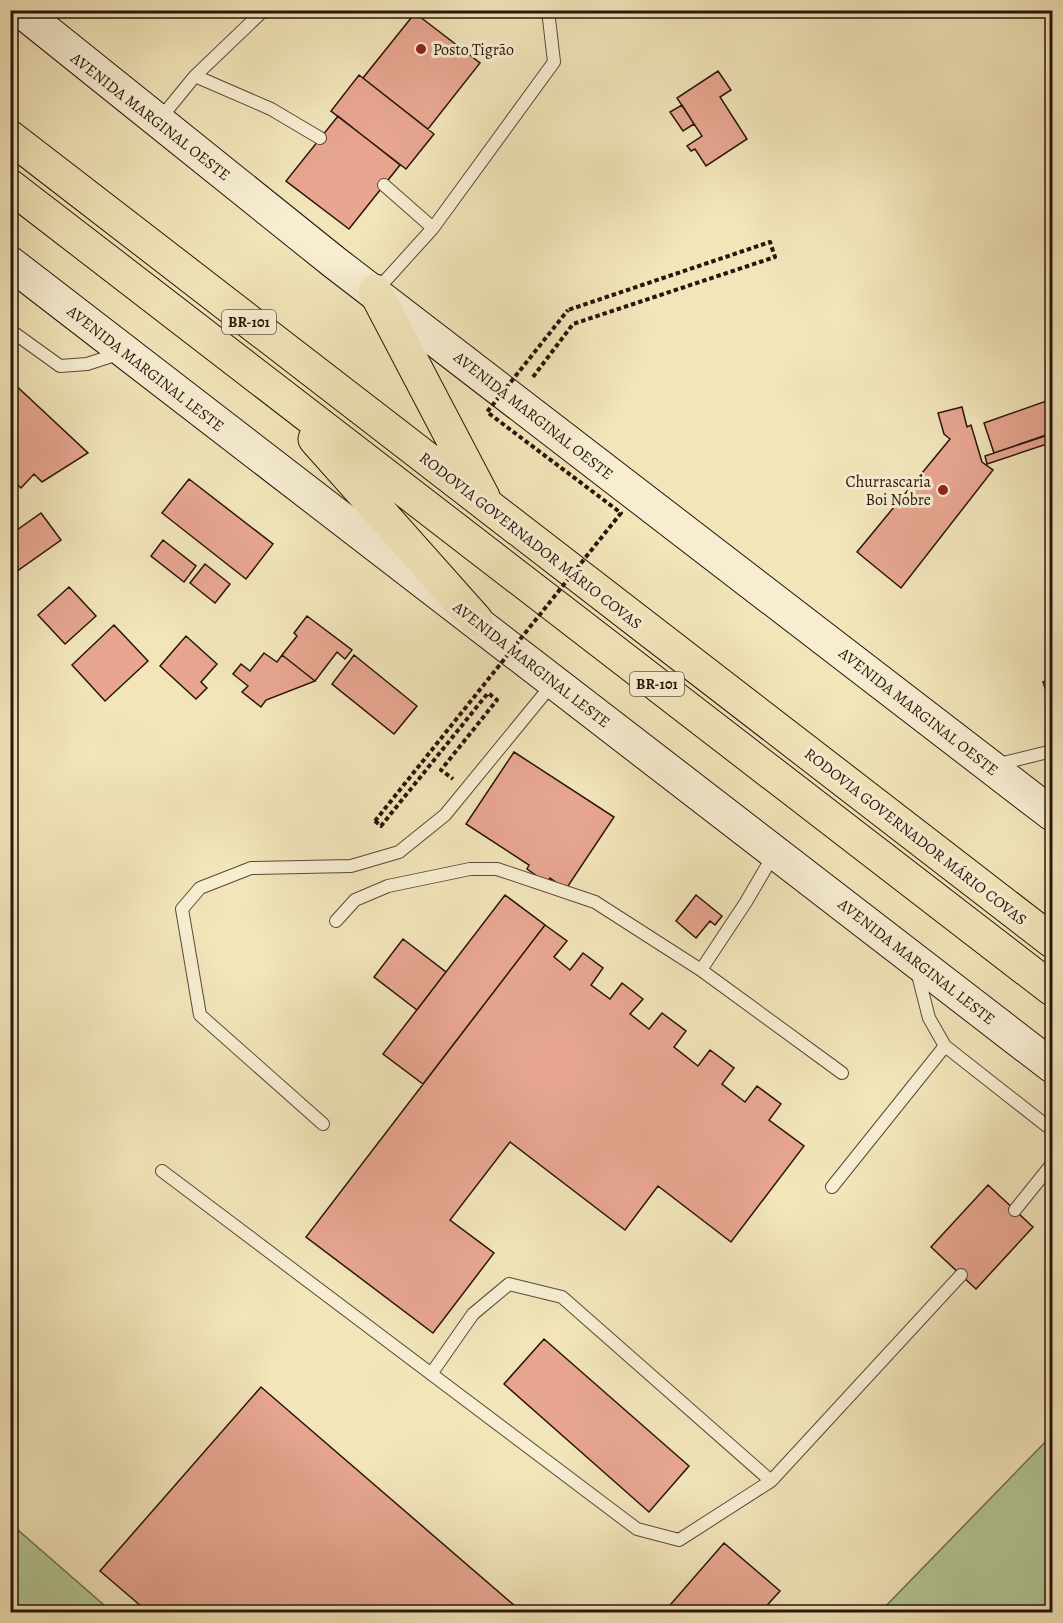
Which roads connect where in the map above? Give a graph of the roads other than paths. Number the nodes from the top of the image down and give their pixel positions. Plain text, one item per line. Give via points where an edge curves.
1 (20, 10) edge
2 (264, 10) edge
3 (548, 10) edge
4 (195, 76) junction
5 (159, 121) junction
6 (10, 137) edge
7 (320, 138) dead end
8 (384, 185) dead end
9 (10, 186) edge
10 (433, 228) junction
11 (10, 263) edge
12 (375, 291) junction
13 (10, 330) edge
14 (125, 352) junction
15 (261, 379) junction
16 (488, 507) junction
17 (476, 620) junction
18 (555, 681) junction
19 (1053, 751) edge
20 (990, 766) junction
21 (1053, 814) edge
22 (776, 850) junction
23 (336, 921) dead end
24 (1053, 941) edge
25 (913, 959) junction
26 (701, 970) junction
27 (1053, 989) edge
28 (945, 1046) junction
29 (1053, 1066) edge
30 (842, 1073) dead end
31 (323, 1124) dead end
32 (1053, 1131) edge
33 (1053, 1164) edge
34 (162, 1171) dead end
35 (832, 1186) dead end
36 (1015, 1210) dead end
37 (961, 1275) dead end
38 (431, 1374) junction
39 (771, 1481) junction

1 - 5 main road, AVENIDA MARGINAL OESTE
2 - 4 lane
3 - 10 lane via 554,62
4 - 5 lane
4 - 7 lane via 271,108
5 - 12 main road, AVENIDA MARGINAL OESTE
6 - 16 highway, RODOVIA GOVERNADOR MÁRIO COVAS / BR-101
8 - 10 lane
9 - 15 highway, BR-101
10 - 12 lane
11 - 14 main road, AVENIDA MARGINAL LESTE
12 - 16 highway
12 - 20 main road, AVENIDA MARGINAL OESTE
13 - 14 lane via 60,366 87,364
14 - 17 main road, AVENIDA MARGINAL LESTE
15 - 17 highway
15 - 27 highway, BR-101
16 - 24 highway, RODOVIA GOVERNADOR MÁRIO COVAS / BR-101
17 - 18 main road, AVENIDA MARGINAL LESTE
18 - 22 main road, AVENIDA MARGINAL LESTE
18 - 31 lane via 445,815 399,852 351,866 251,868 200,888 182,909 200,1014
19 - 20 lane
20 - 21 main road, AVENIDA MARGINAL OESTE
22 - 25 main road, AVENIDA MARGINAL LESTE
22 - 26 lane
23 - 26 lane via 355,900 388,886 470,868 497,869 595,902
25 - 28 lane via 929,1018
25 - 29 main road, AVENIDA MARGINAL LESTE
26 - 30 lane
28 - 32 lane
28 - 35 lane
33 - 36 lane
34 - 38 lane
37 - 39 lane
38 - 39 lane via 637,1529 679,1540
38 - 39 lane via 473,1314 509,1284 562,1297

